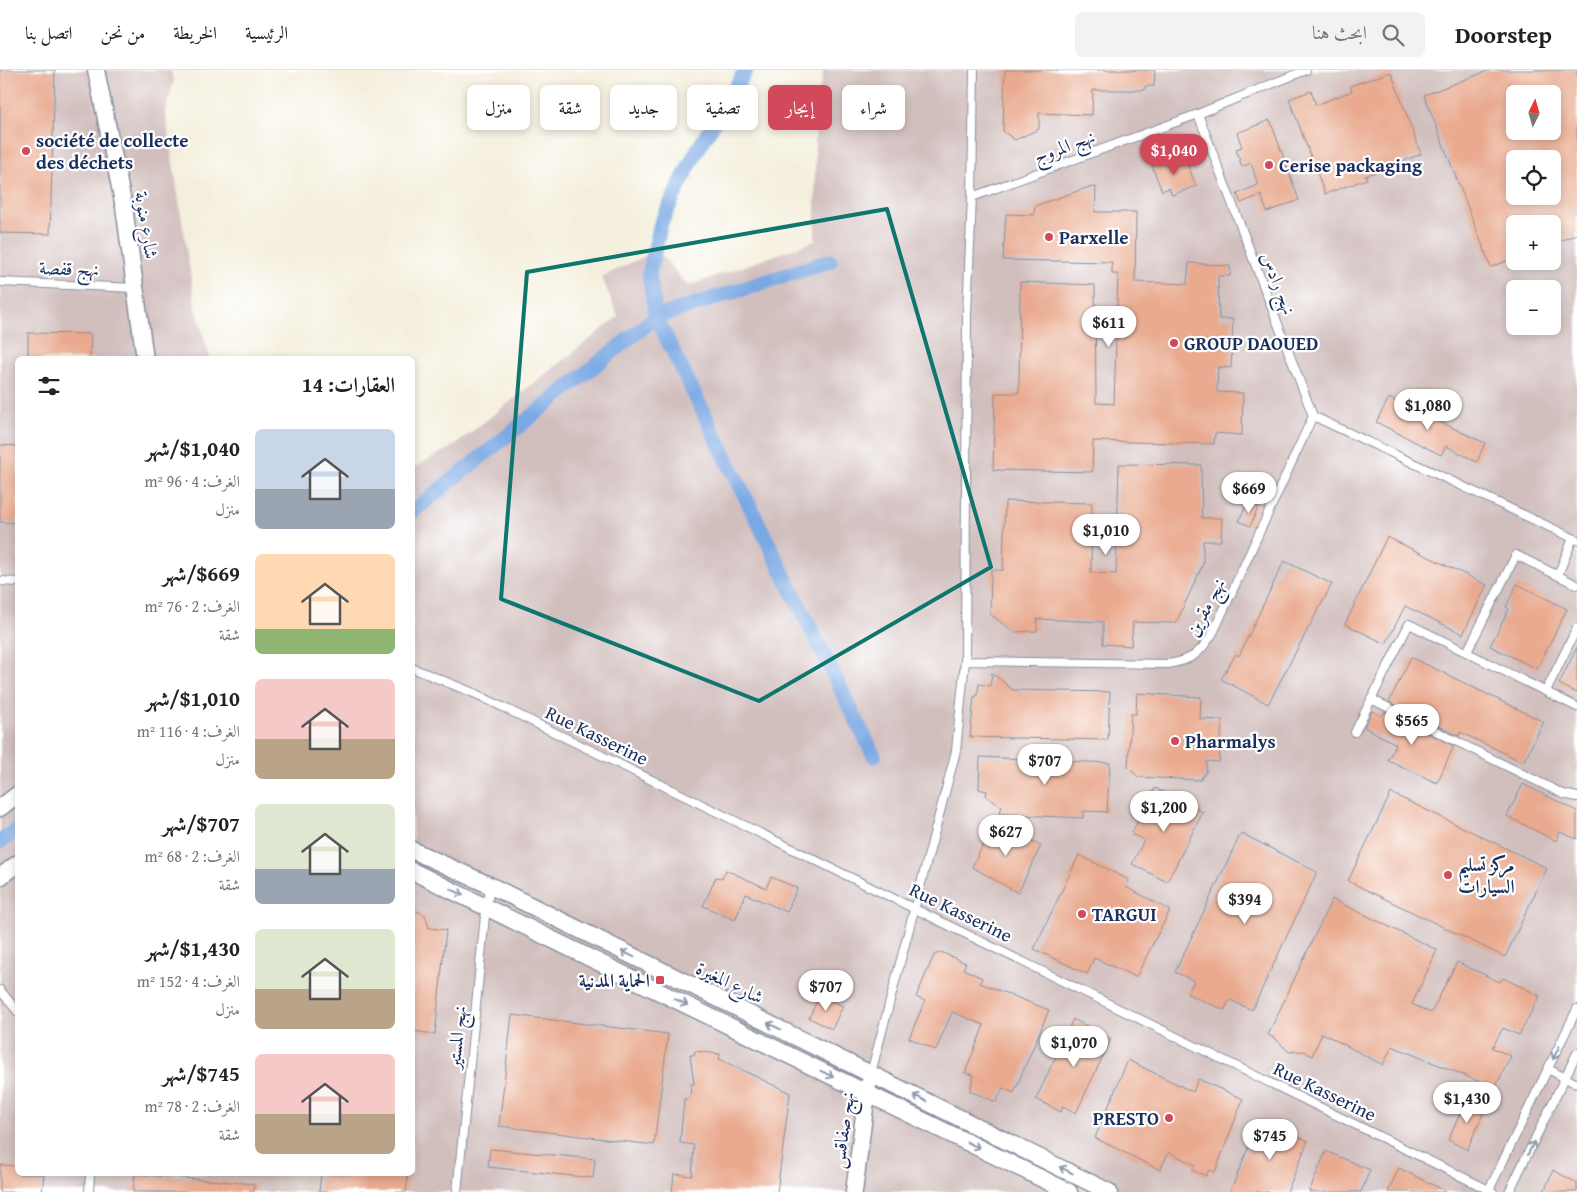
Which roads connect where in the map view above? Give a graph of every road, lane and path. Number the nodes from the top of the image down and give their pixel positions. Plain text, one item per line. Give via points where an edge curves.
1 (96, 70) edge
2 (974, 70) edge
3 (1306, 70) edge
4 (1198, 114) junction
5 (972, 197) junction
6 (0, 282) edge
7 (136, 288) junction
8 (145, 356) edge
9 (1313, 416) junction
10 (1575, 539) edge
11 (1558, 575) junction
12 (0, 581) edge
13 (15, 582) edge
14 (1577, 584) edge
15 (1577, 628) edge
16 (1467, 652) junction
17 (964, 660) junction
18 (415, 669) edge
19 (1546, 692) junction
20 (1371, 699) junction
21 (1577, 707) edge
22 (1355, 732) dead end
23 (15, 796) edge
24 (1577, 797) edge
25 (0, 808) edge
26 (415, 851) edge
27 (15, 865) edge
28 (415, 872) edge
29 (0, 877) edge
30 (491, 886) junction
31 (486, 906) junction
32 (915, 907) junction
33 (0, 990) edge
34 (15, 1008) edge
35 (1577, 1009) edge
36 (1577, 1052) edge
37 (1548, 1070) junction
38 (871, 1073) junction
39 (1565, 1078) junction
40 (1577, 1084) edge
41 (866, 1094) junction
42 (90, 1176) edge
43 (1490, 1191) edge
44 (89, 1192) edge
45 (457, 1192) edge
46 (854, 1192) edge
47 (1070, 1192) edge
48 (1109, 1192) edge
49 (1509, 1192) edge

1 - 7 street, شارع منوبة via 124,207
2 - 5 lane
3 - 4 lane, نهج المروج
4 - 5 lane, نهج المروج
4 - 9 lane, نهج رادس
5 - 17 lane via 967,313
6 - 7 lane, نهج قفصة
7 - 8 street, شارع منوبة
9 - 10 lane
9 - 17 lane, نهج مقرين via 1213,633 1194,657 1168,664
10 - 11 lane
11 - 14 lane
11 - 16 lane via 1516,555
12 - 13 lane
15 - 19 lane
16 - 19 lane
16 - 20 lane via 1409,624
17 - 32 lane via 956,751
18 - 32 lane, Rue Kasserine via 476,694
19 - 21 lane
20 - 22 lane
20 - 24 lane via 1563,794
23 - 25 street
26 - 30 street, شارع المغيرة
27 - 29 street
28 -> 31 street
30 - 31 lane, نهج المستير
38 -> 30 street, شارع المغيرة
31 -> 41 street
31 - 45 lane, نهج المستير
32 - 38 lane
32 - 43 lane, Rue Kasserine
33 - 34 lane
35 -> 37 lane
36 - 39 lane
37 - 39 lane
37 - 43 lane
38 - 41 street, نهج صفاقس
48 -> 38 street, شارع المغيرة
39 - 40 lane
49 -> 39 lane
41 - 46 street, نهج صفاقس
41 -> 47 street
42 - 44 lane

